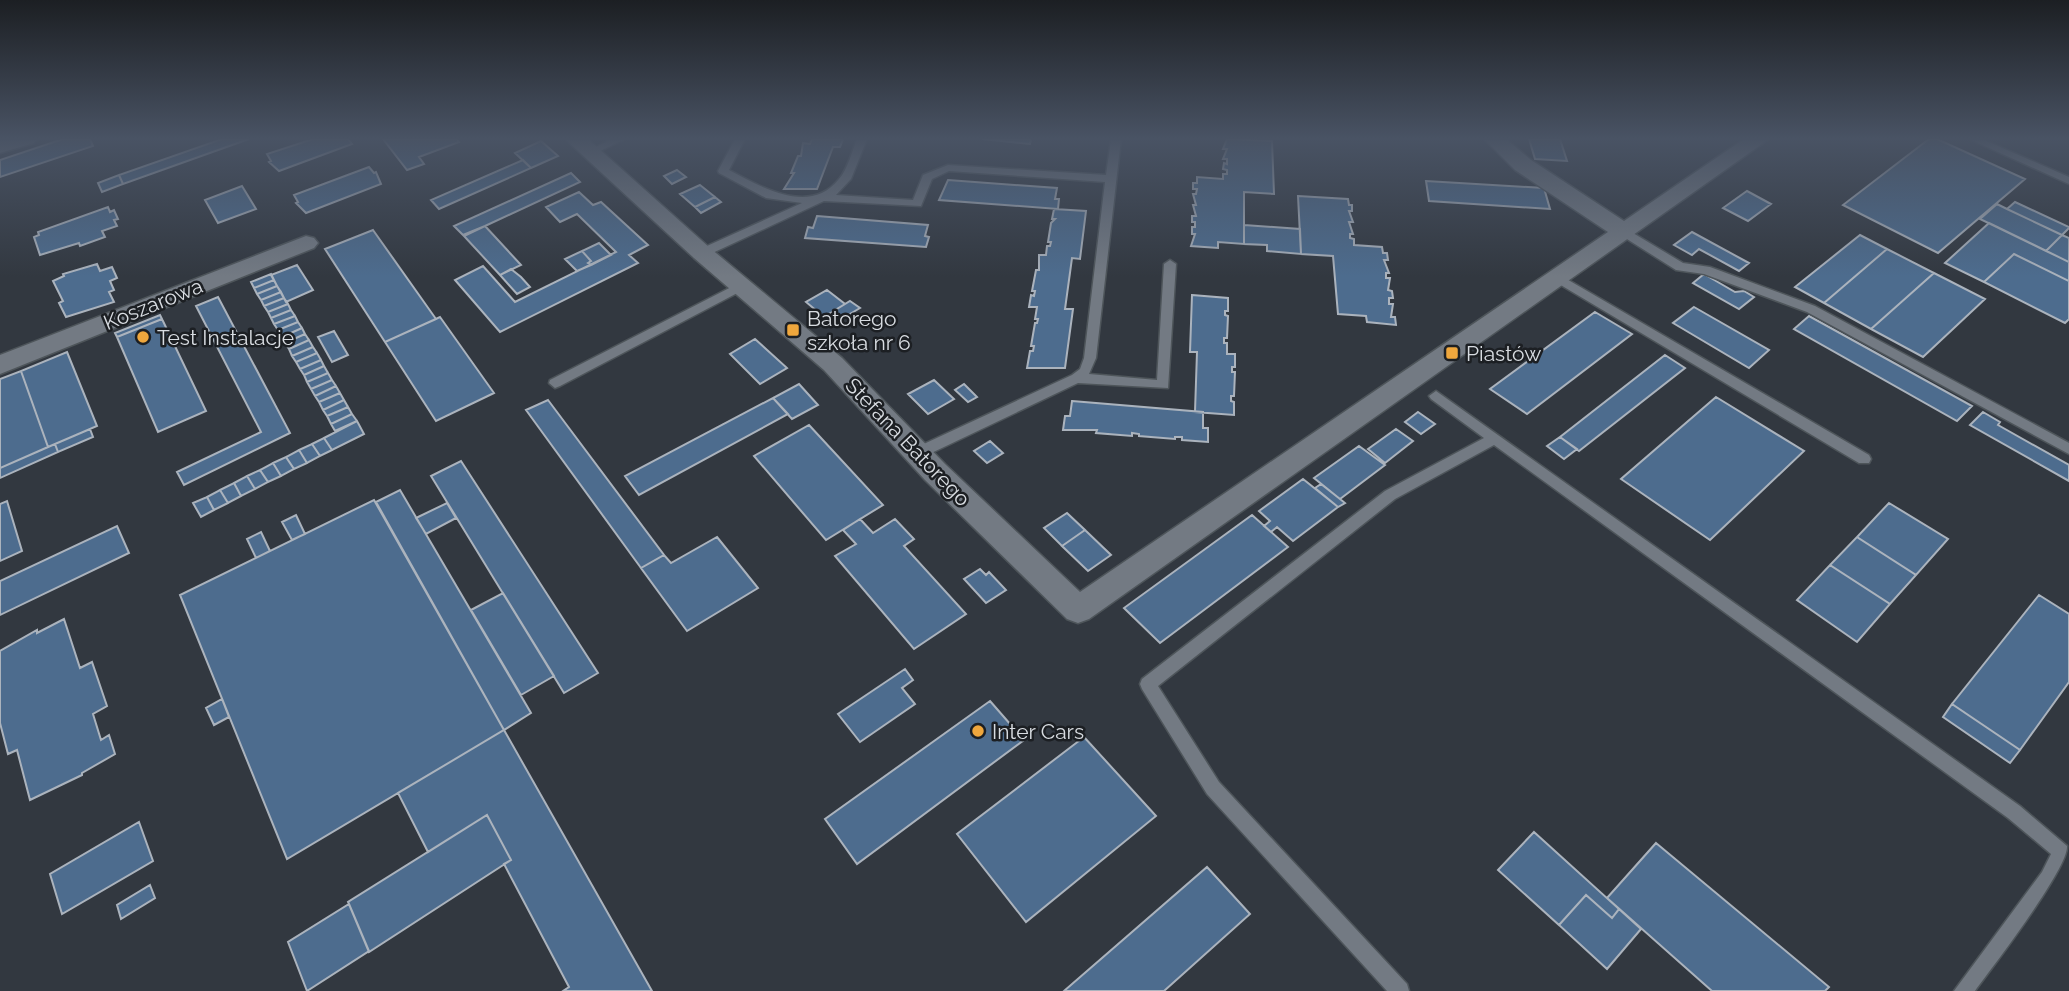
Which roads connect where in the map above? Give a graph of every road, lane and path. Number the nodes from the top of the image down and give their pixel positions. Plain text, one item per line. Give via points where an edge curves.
1 (627, 185) edge
2 (750, 185) edge
3 (839, 185) edge
4 (924, 185) edge
5 (1110, 185) edge
6 (1553, 185) edge
7 (1691, 185) edge
8 (822, 200) junction
9 (1623, 232) junction
10 (306, 243) dead end
11 (702, 253) junction
12 (1170, 264) dead end
13 (1558, 278) junction
14 (741, 286) junction
15 (0, 365) edge
16 (1077, 378) junction
17 (555, 383) dead end
18 (1436, 397) dead end
19 (1493, 439) junction
20 (2069, 449) edge
21 (918, 453) junction
22 (1864, 459) dead end
23 (1400, 991) edge
24 (1964, 991) edge

1 - 11 street, Stefana Batorego
2 - 8 lane via 770,196
3 - 8 lane
4 - 8 lane via 917,204
5 - 16 lane via 1090,358
6 - 9 street
7 - 9 street
8 - 11 lane
9 - 13 street
9 - 20 lane via 1680,267 1706,270 1811,309
10 - 15 street, Koszarowa
11 - 14 street, Stefana Batorego
12 - 16 lane via 1163,385
13 - 21 street, Stefana Batorego via 1078,610
13 - 22 lane
14 - 17 lane
14 - 21 street, Stefana Batorego via 833,364
16 - 21 lane
18 - 19 lane
19 - 23 lane via 1390,495 1148,684 1213,788
19 - 24 lane via 2014,812 2061,852 2048,878

